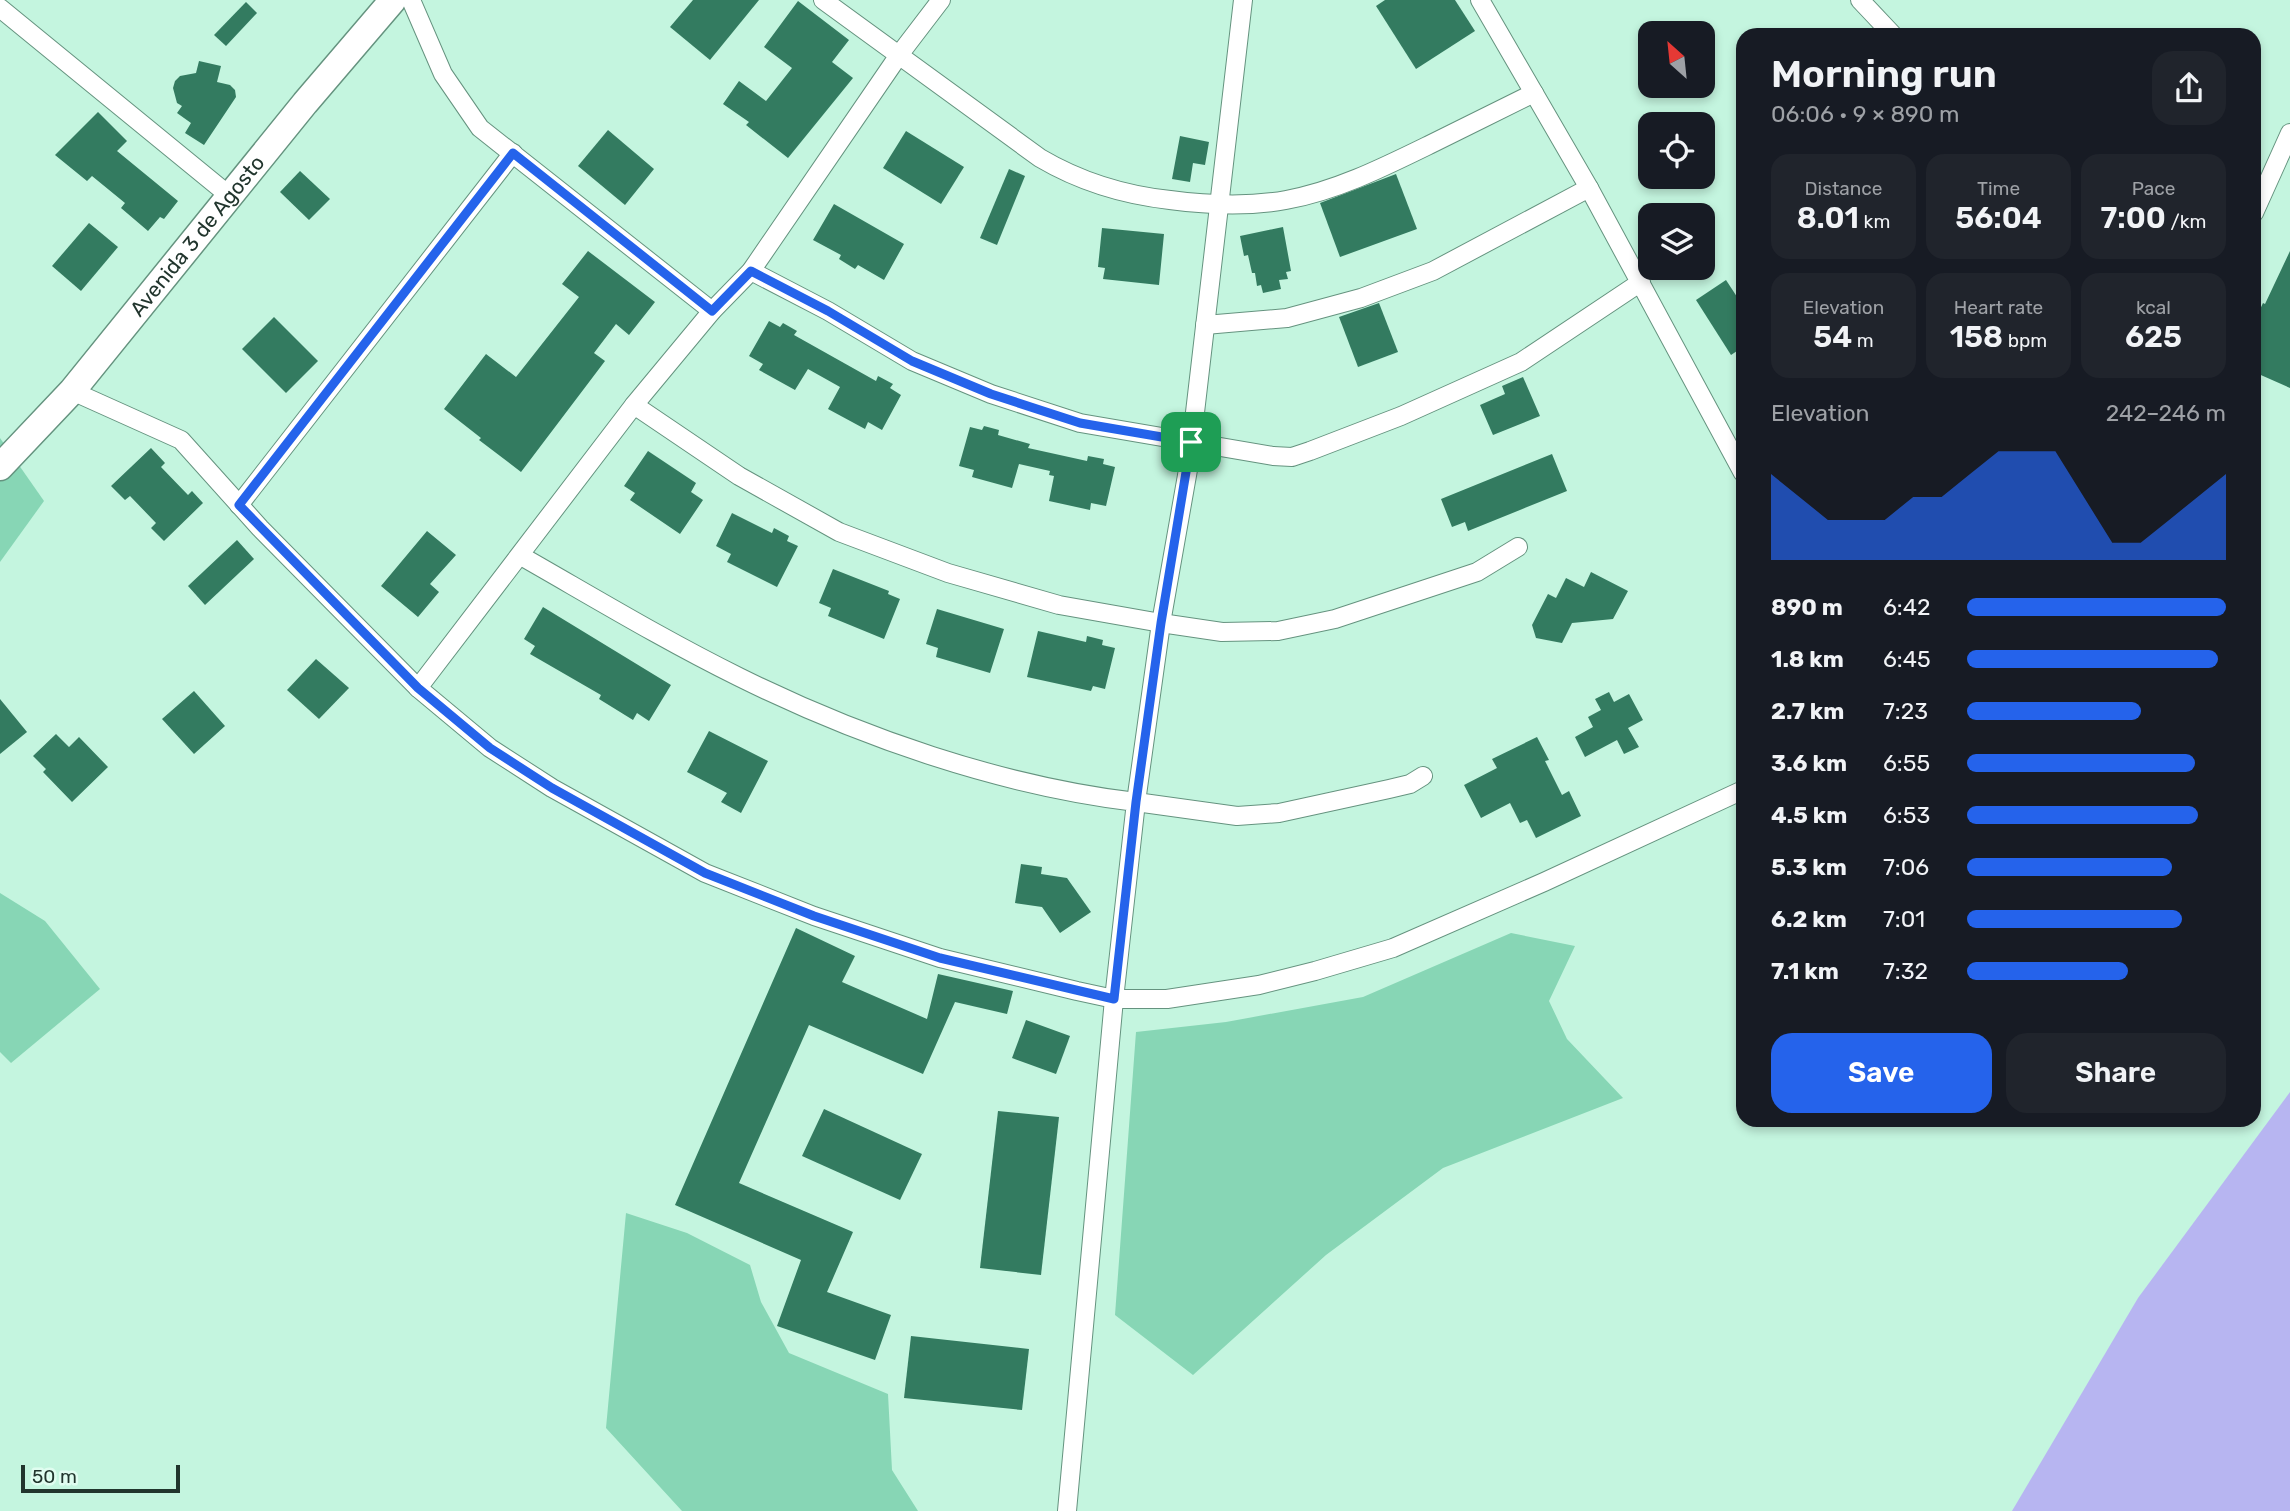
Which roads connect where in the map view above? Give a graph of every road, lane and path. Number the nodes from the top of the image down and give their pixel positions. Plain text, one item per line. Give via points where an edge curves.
1 (823, 0) edge
2 (941, 0) edge
3 (1243, 0) edge
4 (1480, 0) edge
5 (1860, 0) edge
6 (393, 2) edge
7 (0, 8) edge
8 (1886, 28) edge
9 (898, 55) junction
10 (1534, 93) junction
11 (2290, 133) edge
12 (513, 153) junction
13 (1590, 188) junction
14 (231, 197) junction
15 (2261, 197) edge
16 (1219, 206) junction
17 (751, 271) junction
18 (1641, 282) junction
19 (712, 311) junction
20 (1205, 325) junction
21 (72, 391) junction
22 (634, 405) junction
23 (1191, 442) junction
24 (1736, 460) edge
25 (0, 467) edge
26 (239, 505) junction
27 (1518, 547) dead end
28 (521, 556) junction
29 (1161, 623) junction
30 (418, 688) junction
31 (1423, 776) dead end
32 (1736, 793) edge
33 (1136, 802) junction
34 (1114, 999) junction
35 (1067, 1511) edge

1 - 9 street
2 - 9 street
3 - 16 street
4 - 10 street
5 - 8 street
6 - 12 street via 480,128
6 - 14 street, Avenida 3 de Agosto
7 - 14 street
9 - 16 street via 1065,173 1150,198
9 - 17 street
10 - 13 street
10 - 16 street via 1338,186 1286,200
11 - 15 street
12 - 19 street
12 - 26 street
13 - 18 street
13 - 20 street via 1433,271 1361,298 1287,318
14 - 21 street, Avenida 3 de Agosto
16 - 20 street
17 - 19 street
17 - 23 street via 912,361 991,394 1080,423
18 - 23 street via 1521,362 1310,451 1292,457 1273,456
18 - 24 street
19 - 22 street
20 - 23 street
21 - 25 street, Avenida 3 de Agosto
21 - 26 street via 181,440
22 - 28 street
22 - 29 street via 738,476 839,532 948,573 1059,605
23 - 29 street
26 - 30 street
27 - 29 street via 1477,572 1335,619 1278,631 1233,632
28 - 30 street
28 - 33 street via 738,676 834,720 981,771 1088,796
29 - 33 street
30 - 34 street via 490,748 541,782 705,873 940,958
31 - 33 street via 1410,784 1279,813 1237,816
32 - 34 street via 1393,948 1259,985 1167,999
33 - 34 street
34 - 35 street

